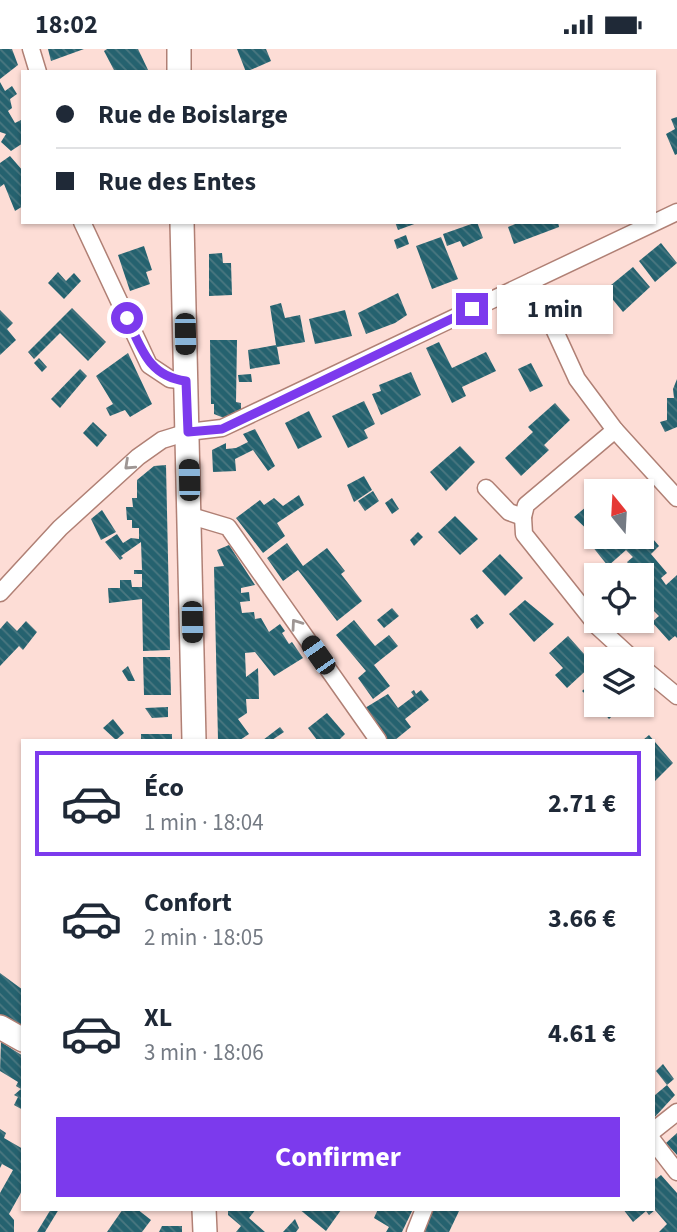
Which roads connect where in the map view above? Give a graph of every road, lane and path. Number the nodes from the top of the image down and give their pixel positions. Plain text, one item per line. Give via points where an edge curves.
1 (31, 49) edge
2 (179, 49) edge
3 (37, 70) edge
4 (179, 70) edge
5 (677, 212) edge
6 (656, 222) edge
7 (83, 224) edge
8 (182, 224) edge
9 (652, 224) edge
10 (532, 281) junction
11 (186, 381) junction
12 (615, 430) junction
13 (188, 432) junction
14 (486, 488) dead end
15 (677, 498) edge
16 (191, 516) junction
17 (523, 517) junction
18 (0, 593) edge
19 (619, 647) edge
20 (654, 677) edge
21 (677, 696) edge
22 (194, 739) edge
23 (377, 739) edge
24 (0, 1027) edge
25 (21, 1039) edge
26 (677, 1112) edge
27 (655, 1129) edge
28 (655, 1144) edge
29 (677, 1172) edge
30 (204, 1211) edge
31 (423, 1211) edge
32 (205, 1232) edge
33 (415, 1232) edge

1 - 3 street
2 - 4 main road
5 - 6 street
7 - 11 street via 149,365 170,379
8 - 11 main road
9 - 10 street
10 - 12 street via 577,379
10 - 13 street via 222,429
11 - 13 main road
12 - 15 street
12 - 17 street via 526,505
13 - 16 main road
13 -> 18 street via 162,440 138,457
14 - 17 street via 509,512
16 - 22 main road
23 -> 16 street via 228,527
17 - 19 street via 524,534 597,627
20 - 21 street
24 - 25 main road
26 - 27 street
28 - 29 street
30 - 32 main road
31 - 33 street

